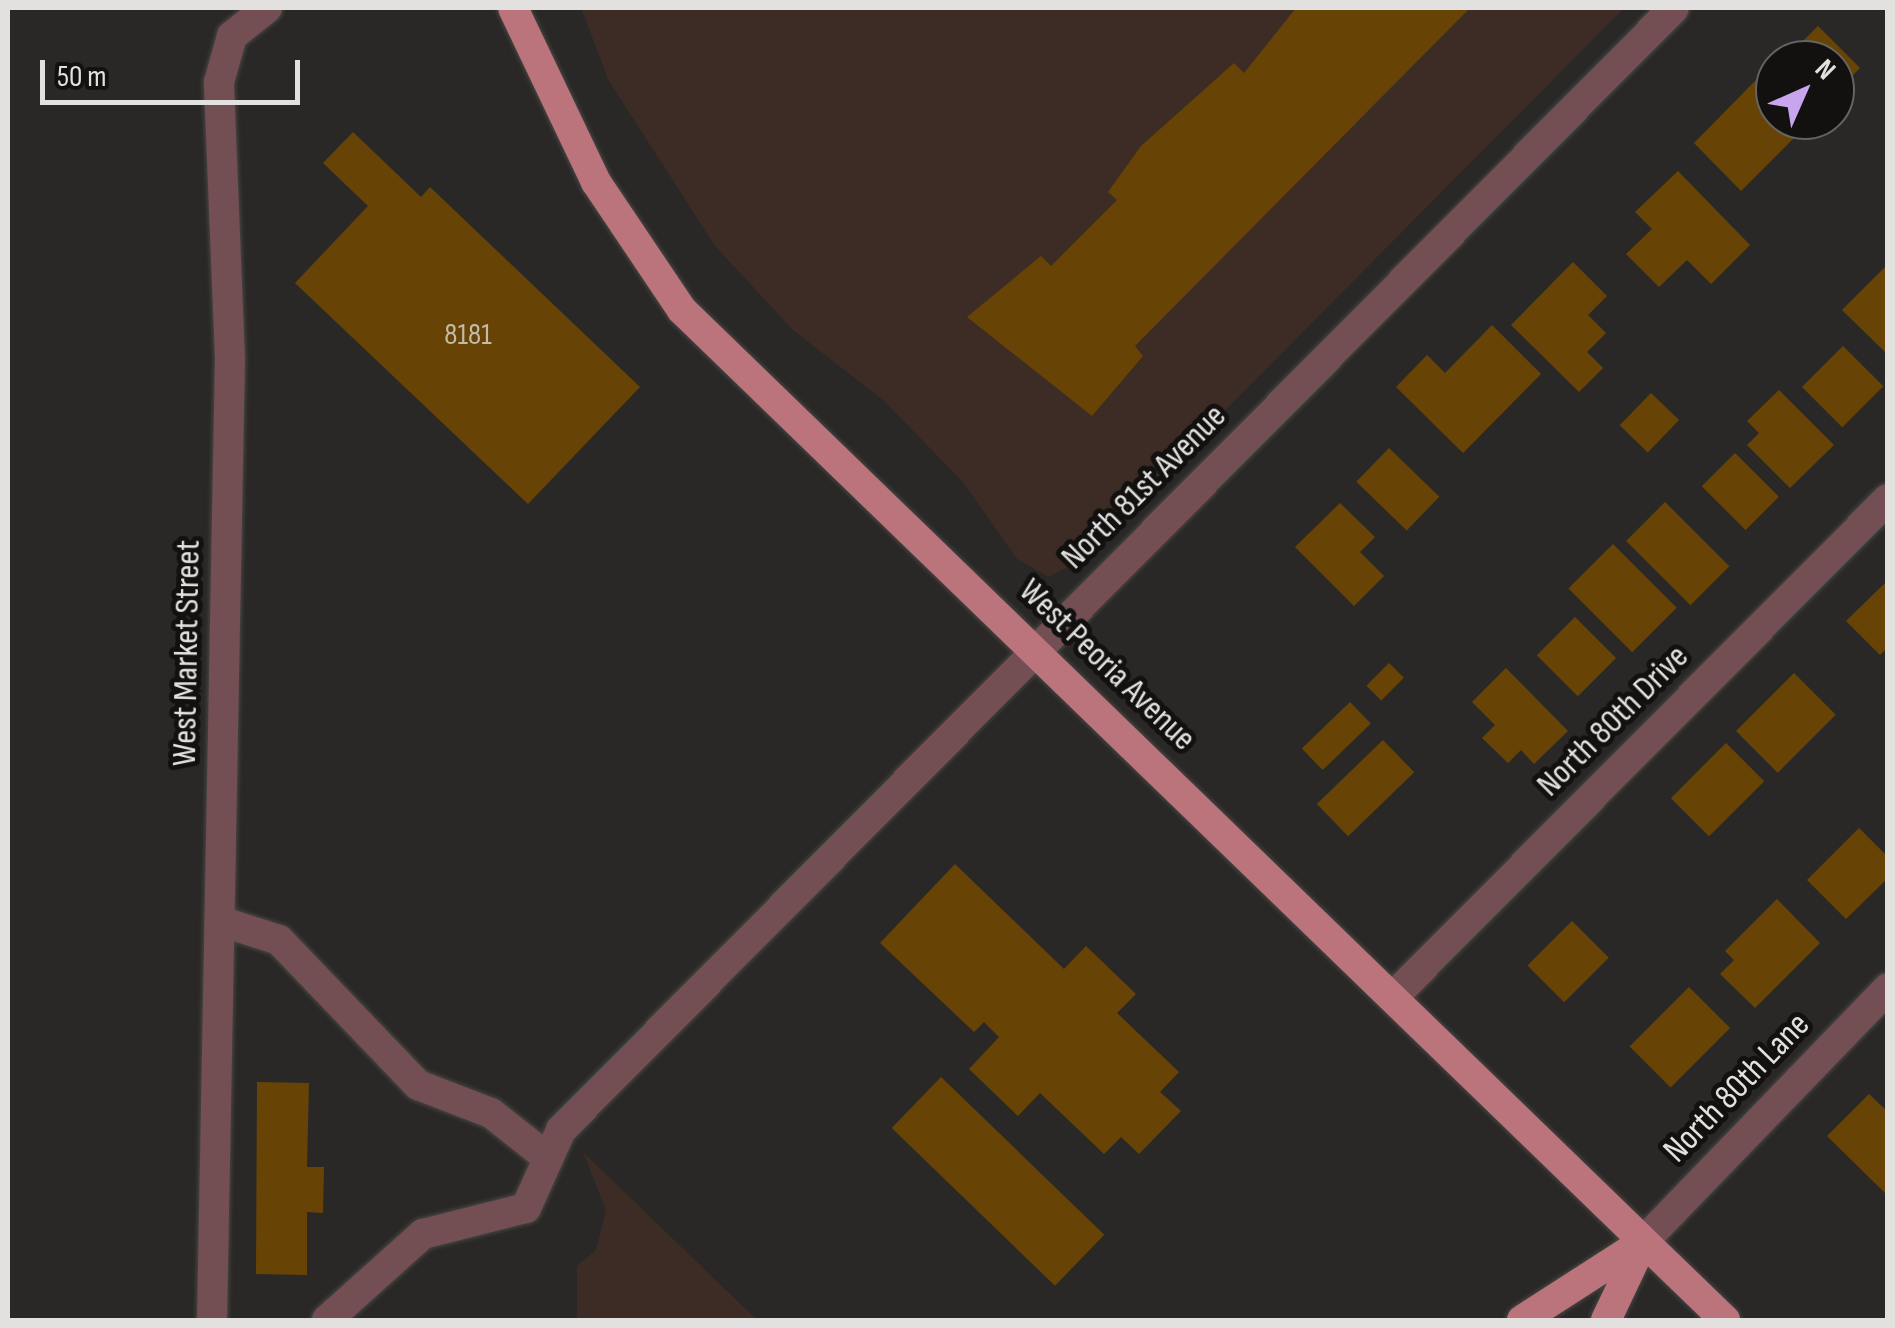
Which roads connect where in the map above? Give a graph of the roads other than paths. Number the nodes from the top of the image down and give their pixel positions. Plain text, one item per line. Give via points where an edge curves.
1 (267, 8) edge
2 (513, 8) edge
3 (1674, 8) edge
4 (1888, 499) edge
5 (1036, 648) junction
6 (220, 920) junction
7 (1392, 997) junction
8 (1884, 998) edge
9 (548, 1158) junction
10 (1643, 1242) junction
11 (212, 1320) edge
12 (327, 1320) edge
13 (1522, 1320) edge
14 (1606, 1320) edge
15 (1725, 1320) edge

1 - 6 street, West Market Street via 232,36 219,82 230,358
2 - 5 main road, West Peoria Avenue via 596,182 682,310
3 - 5 street, North 81st Avenue
4 - 7 street, North 80th Drive
5 - 7 main road, West Peoria Avenue
5 - 9 street, North 81st Avenue via 561,1130
6 - 9 street via 279,940 418,1085 491,1113
6 - 11 street, West Market Street
7 - 10 main road, West Peoria Avenue
8 - 10 street, North 80th Lane
9 - 12 street, North 81st Avenue via 526,1208 423,1234
10 - 13 main road
10 - 14 main road
10 - 15 main road, West Peoria Avenue

